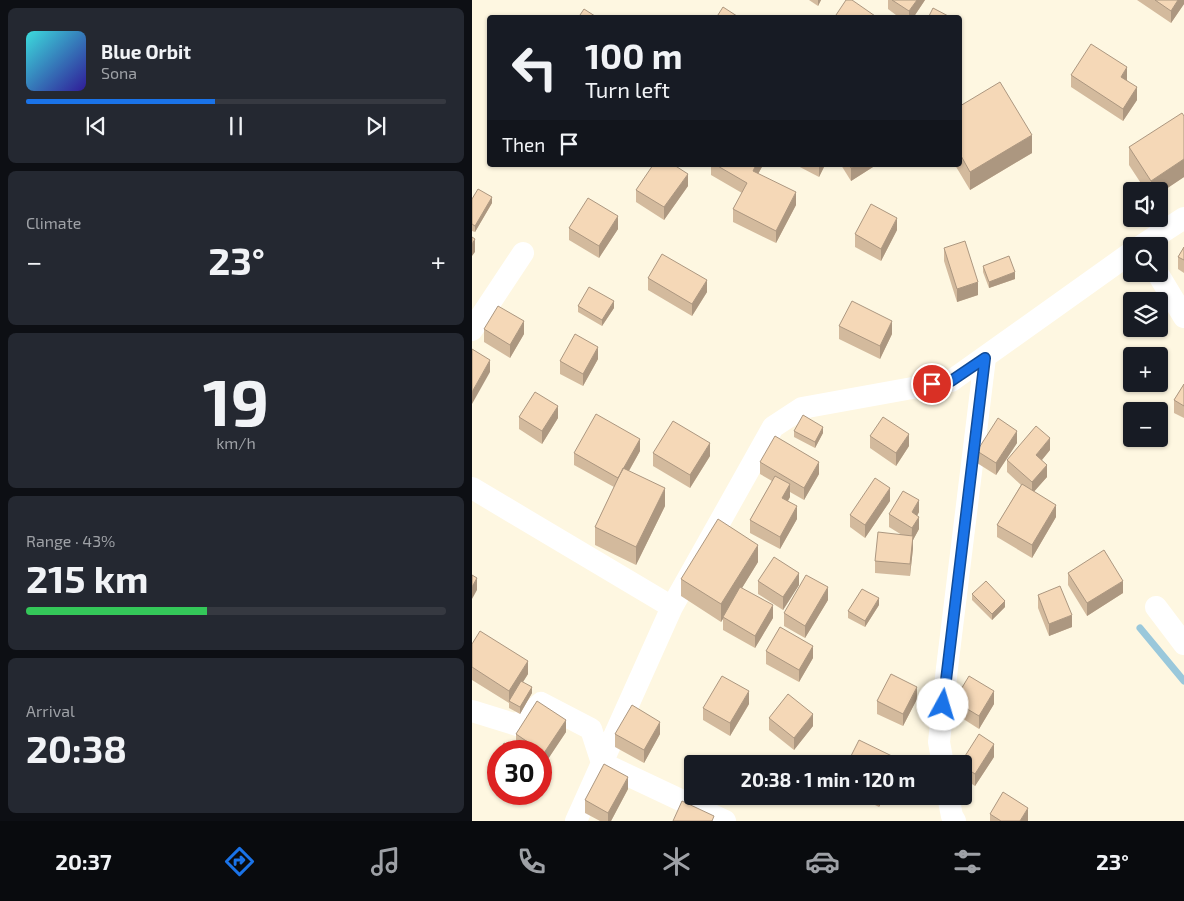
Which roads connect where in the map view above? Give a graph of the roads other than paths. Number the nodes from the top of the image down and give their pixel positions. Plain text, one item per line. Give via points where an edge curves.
1 (1184, 218) edge
2 (1155, 237) edge
3 (523, 253) dead end
4 (1123, 258) edge
5 (1163, 282) edge
6 (1184, 317) edge
7 (472, 330) edge
8 (985, 358) junction
9 (472, 488) edge
10 (672, 607) junction
11 (1156, 607) dead end
12 (1184, 644) edge
13 (472, 711) edge
14 (941, 755) edge
15 (602, 763) junction
16 (950, 805) edge
17 (576, 821) edge
18 (726, 821) edge
19 (955, 821) edge

1 - 2 street
3 - 7 street
4 - 8 street
5 - 6 street
8 - 10 street via 951,381 802,408 773,428
8 - 14 street via 943,705 939,742
9 - 10 street
10 - 15 street
11 - 12 street
13 - 15 street via 517,725 541,703 591,729
15 - 17 street
15 - 18 street
16 - 19 street

